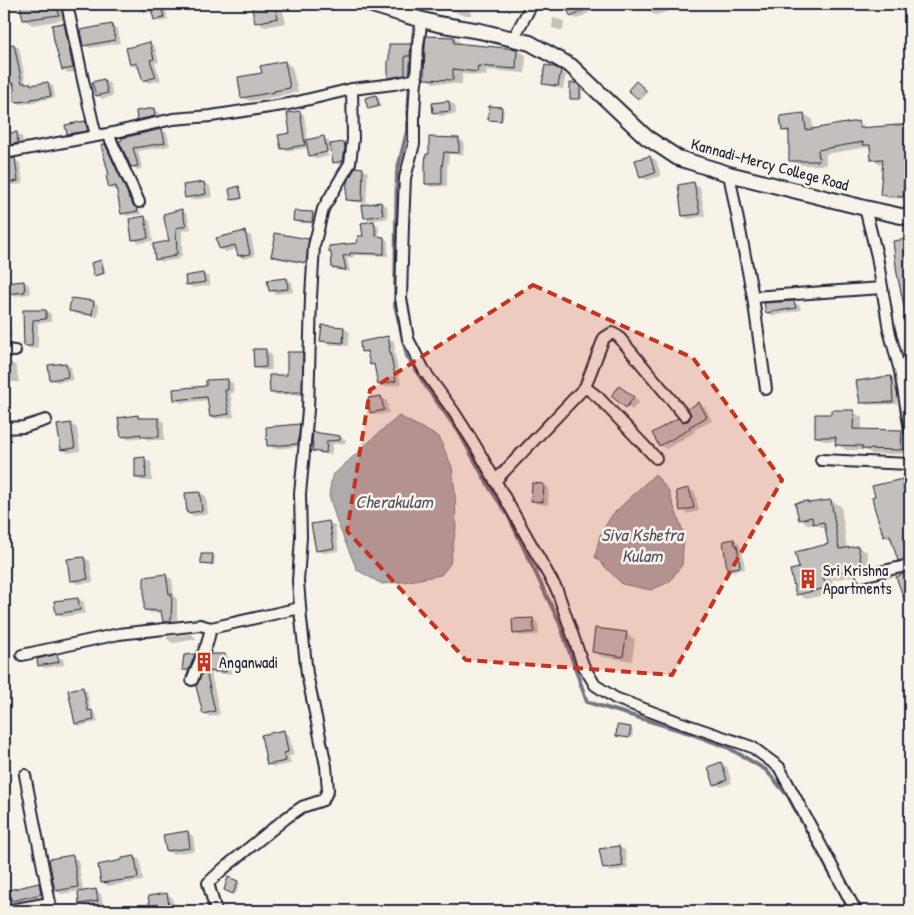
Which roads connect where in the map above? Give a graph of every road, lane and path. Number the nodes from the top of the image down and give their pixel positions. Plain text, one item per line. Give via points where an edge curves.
1 (67, 4) edge
2 (369, 4) edge
3 (532, 4) edge
4 (422, 20) junction
5 (513, 39) junction
6 (417, 79) junction
7 (352, 90) junction
8 (108, 134) junction
9 (96, 136) junction
10 (4, 153) edge
11 (729, 174) junction
12 (140, 202) dead end
13 (865, 208) junction
14 (910, 218) edge
15 (882, 288) junction
16 (753, 297) junction
17 (4, 350) edge
18 (15, 351) dead end
19 (585, 387) junction
20 (766, 389) dead end
21 (684, 416) dead end
22 (46, 420) dead end
23 (4, 428) edge
24 (910, 430) edge
25 (656, 458) dead end
26 (821, 460) dead end
27 (910, 464) edge
28 (495, 482) junction
29 (910, 565) edge
30 (862, 576) dead end
31 (300, 608) junction
32 (211, 628) junction
33 (22, 655) dead end
34 (192, 680) dead end
35 (26, 775) dead end
36 (49, 907) edge
37 (4, 910) edge
38 (216, 911) edge
39 (856, 911) edge

1 - 9 street
2 - 4 main road, Kannadi-Mercy College Road
3 - 5 street
4 - 5 main road, Kannadi-Mercy College Road
4 - 6 street
5 - 11 main road, Kannadi-Mercy College Road via 530,42 571,66 646,137 678,158
6 - 7 street
6 - 28 street via 414,144 406,178 403,225 401,298 408,339 424,372 454,412
7 - 8 street via 259,109 173,119
7 - 31 street via 350,163 323,209 314,246 308,410 300,494
8 - 9 street
8 - 12 street
9 - 10 street
11 - 13 main road, Kannadi-Mercy College Road
11 - 16 street
13 - 14 main road, Kannadi-Mercy College Road
13 - 15 street
15 - 16 street
15 - 24 street
16 - 20 street
17 - 18 street
19 - 21 street via 604,338 612,333 618,336
19 - 25 street
19 - 28 street
22 - 23 street via 24,427
26 - 27 street
28 - 39 street via 557,590 583,665 595,685 615,698 752,747 779,767
29 - 30 street
31 - 32 street
31 - 38 street via 328,790 323,800 302,807 286,818 208,883
32 - 33 street via 200,625 119,634
32 - 34 street
35 - 36 street
36 - 37 street

